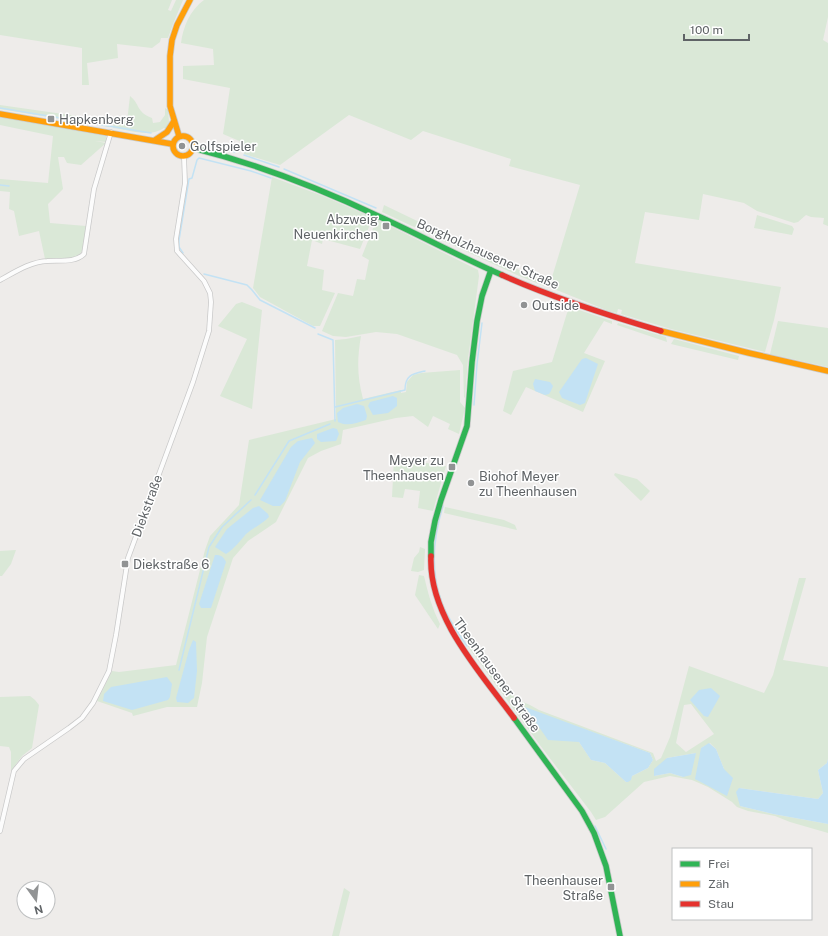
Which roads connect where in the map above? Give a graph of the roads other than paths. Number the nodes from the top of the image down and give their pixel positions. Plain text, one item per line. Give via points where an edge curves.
1 (190, 0) edge
2 (0, 114) edge
3 (174, 121) junction
4 (111, 132) junction
5 (179, 136) junction
6 (155, 140) junction
7 (172, 144) junction
8 (193, 148) junction
9 (184, 156) junction
10 (491, 270) junction
11 (0, 280) edge
12 (828, 371) edge
13 (0, 831) edge
14 (620, 936) edge

1 - 3 main road via 172,40 169,98
2 - 4 main road
3 - 5 main road
3 - 6 main road via 167,132
4 - 6 main road
4 - 11 street via 94,189 85,251 82,256 35,263
5 - 7 main road
5 - 8 main road via 189,138
6 - 7 main road
7 - 9 main road via 175,153
8 - 9 main road via 190,154
8 - 10 main road, Borgholzhausener Straße via 275,172 378,216
9 - 13 street, Diekstraße via 185,184 176,248 204,281 210,293 209,331 193,382 128,558 109,671 93,703 82,718 24,759 14,771
10 - 12 main road, Borgholzhausener Straße via 609,316 670,334
10 - 14 main road, Theenhausener Straße via 478,318 467,426 440,501 432,535 430,552 433,587 438,606 458,642 578,804 590,825 606,867

